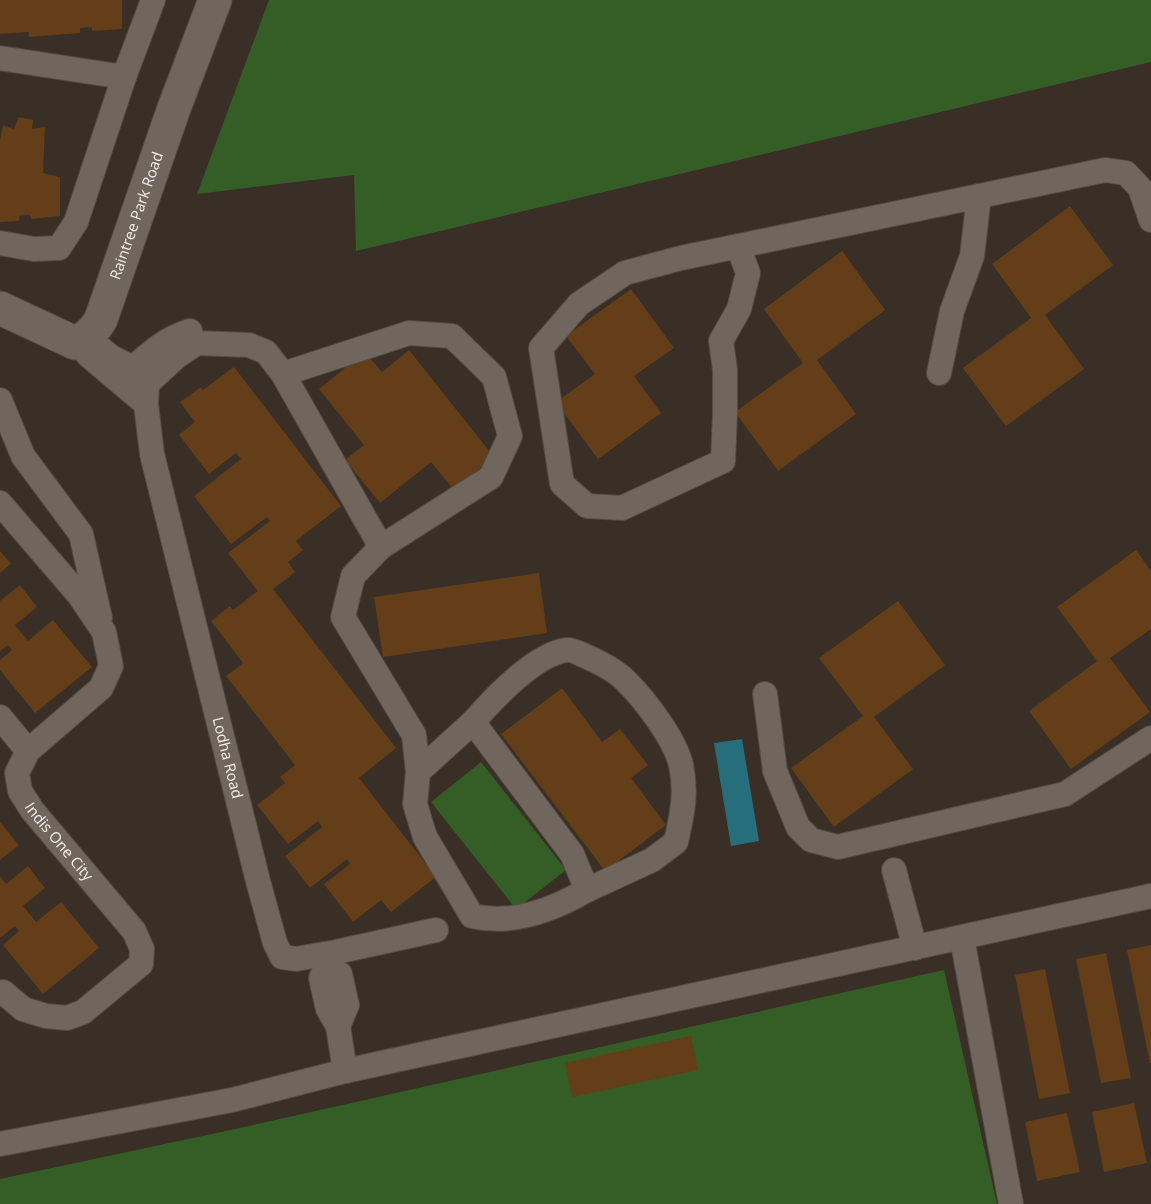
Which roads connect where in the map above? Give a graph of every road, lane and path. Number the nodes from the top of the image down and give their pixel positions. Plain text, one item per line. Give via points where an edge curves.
1 (153, 0) edge
2 (215, 0) edge
3 (0, 58) edge
4 (124, 77) junction
5 (979, 196) junction
6 (1151, 220) edge
7 (0, 243) edge
8 (738, 246) junction
9 (0, 308) edge
10 (190, 331) dead end
11 (86, 336) junction
12 (939, 373) dead end
13 (283, 374) junction
14 (138, 380) junction
15 (0, 399) edge
16 (0, 440) edge
17 (23, 456) junction
18 (0, 503) edge
19 (381, 547) junction
20 (104, 632) junction
21 (765, 694) dead end
22 (0, 717) edge
23 (473, 722) junction
24 (1151, 738) edge
25 (28, 751) junction
26 (418, 772) junction
27 (894, 870) dead end
28 (587, 890) junction
29 (1151, 896) edge
30 (436, 930) dead end
31 (962, 938) junction
32 (915, 948) junction
33 (327, 960) junction
34 (0, 993) edge
35 (345, 1071) junction
36 (0, 1144) edge
37 (1011, 1204) edge

1 - 4 street
2 - 11 street, Raintree Park Road via 101,319
3 - 4 street
4 - 7 street via 76,222 59,248 34,249
5 - 6 street via 1105,170 1126,173 1140,188
5 - 8 street
5 - 12 street via 972,256 952,311
8 - 8 street via 625,273 579,304 541,348 562,484 587,506 622,508 723,461 725,391 721,341 739,309 748,273
9 - 11 street
10 - 14 street via 172,337
11 - 14 street
11 - 14 street
13 - 14 street via 266,352 249,345 197,344
13 - 19 street
13 - 19 street via 409,333 452,336 494,377 510,436 491,477
14 - 33 street, Lodha Road via 152,454 275,943 282,957
15 - 17 street
16 - 17 street
17 - 20 street via 81,534
18 - 20 street, Indis One City via 79,596
19 - 26 street via 353,576 343,617 414,735
20 - 25 street, Indis One City via 111,666 102,688
21 - 24 street via 775,771 798,827 811,840 838,847 1065,794
22 - 25 street
23 - 26 street
23 - 28 street via 572,854
23 - 28 street via 522,673 569,649 625,680 662,725 681,764 684,806 676,843 652,860
25 - 34 street, Indis One City via 17,773 20,790 32,810 134,931 142,949 141,963 83,1012 67,1018 23,1009
26 - 28 street via 415,804 425,837 472,916 489,920 520,917
27 - 32 street
29 - 31 street
30 - 33 street, Lodha Road
31 - 32 street
31 - 37 street
32 - 35 street
33 - 35 street via 321,978 328,1009 338,1026
35 - 36 street via 232,1100

